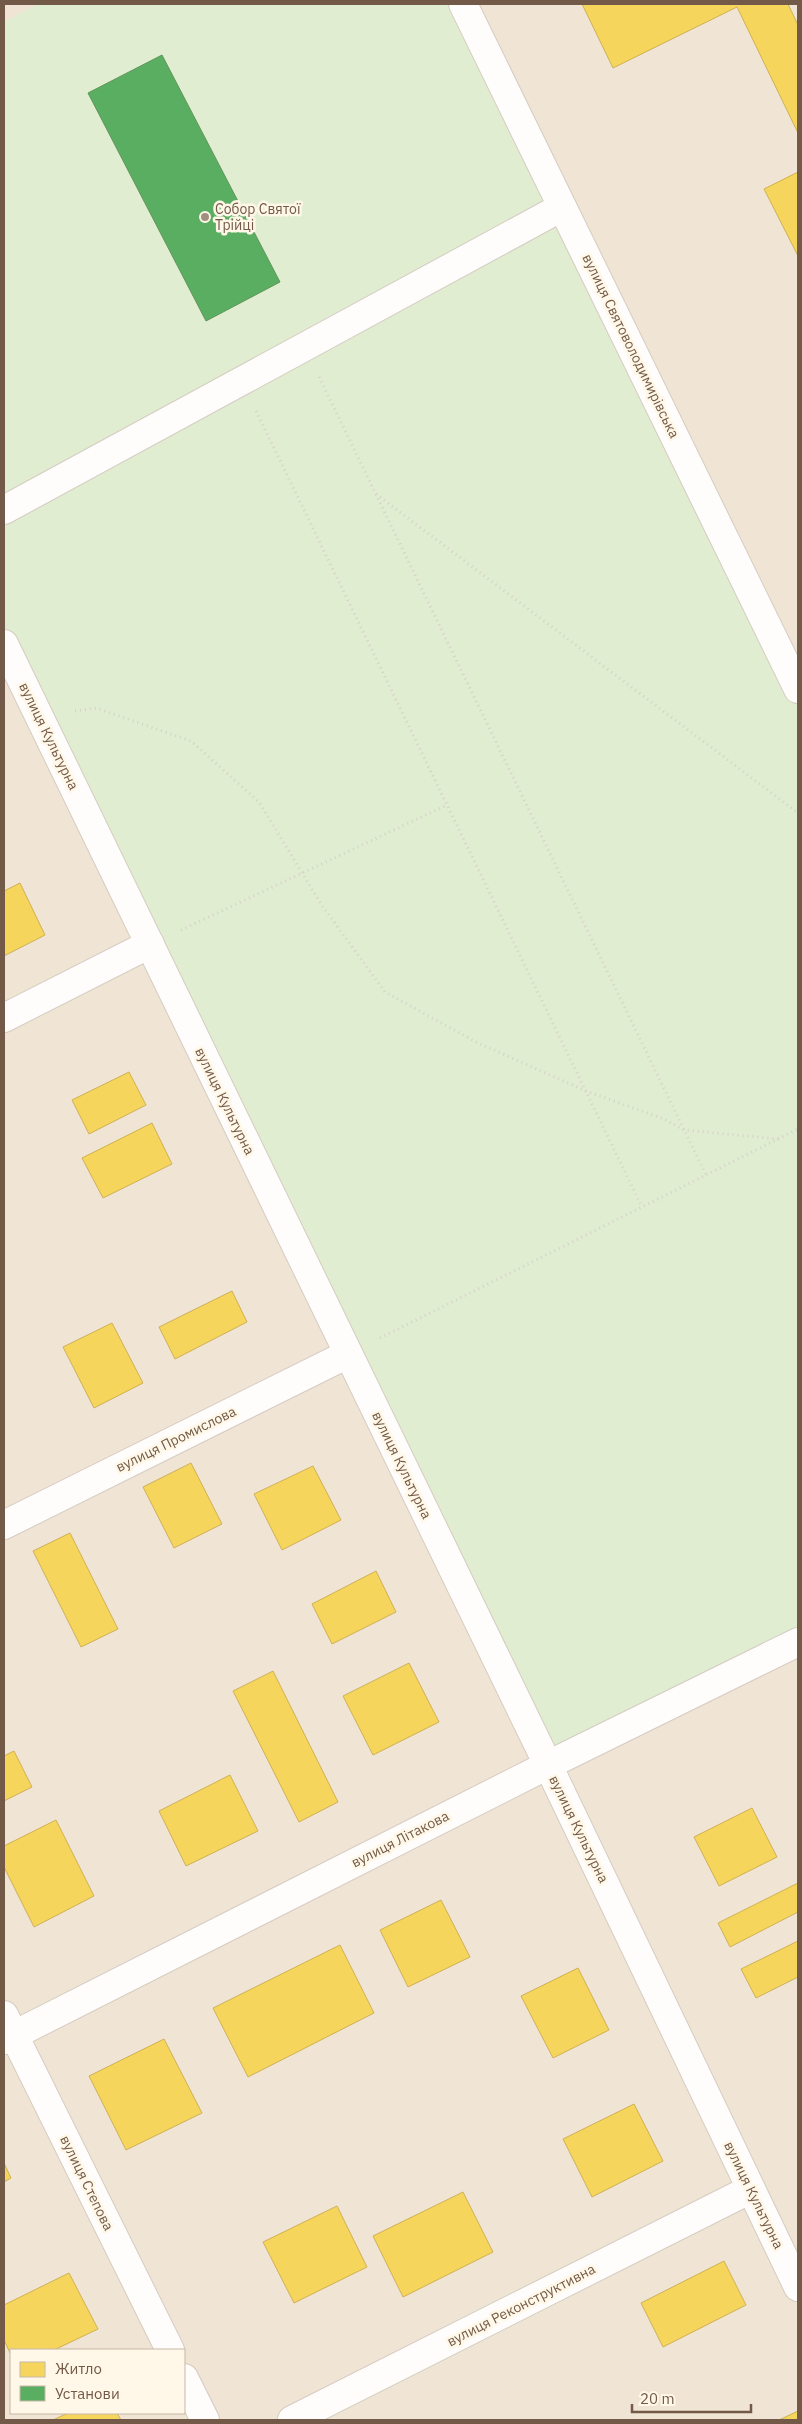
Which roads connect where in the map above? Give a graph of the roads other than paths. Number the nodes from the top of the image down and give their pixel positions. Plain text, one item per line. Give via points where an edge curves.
1 (463, 4) edge
2 (562, 207) junction
3 (4, 510) edge
4 (4, 644) edge
5 (798, 689) edge
6 (150, 944) junction
7 (4, 1018) edge
8 (348, 1354) junction
9 (4, 1525) edge
10 (798, 1642) edge
11 (548, 1765) junction
12 (7, 2030) edge
13 (751, 2189) junction
14 (798, 2287) edge
15 (169, 2349) edge
16 (185, 2380) edge
17 (205, 2420) edge
18 (292, 2420) edge

1 - 2 street, вулиця Святоволодимирівська
2 - 3 street
2 - 5 street, вулиця Святоволодимирівська
4 - 6 street, вулиця Культурна
6 - 7 street
6 - 8 street, вулиця Культурна
8 - 9 street, вулиця Промислова
8 - 11 street, вулиця Культурна
10 - 11 street, вулиця Літакова
11 - 12 street, вулиця Літакова
11 - 13 street, вулиця Культурна
12 - 15 street, вулиця Степова
13 - 14 street, вулиця Культурна
13 - 18 street, вулиця Реконструктивна
16 - 17 street

